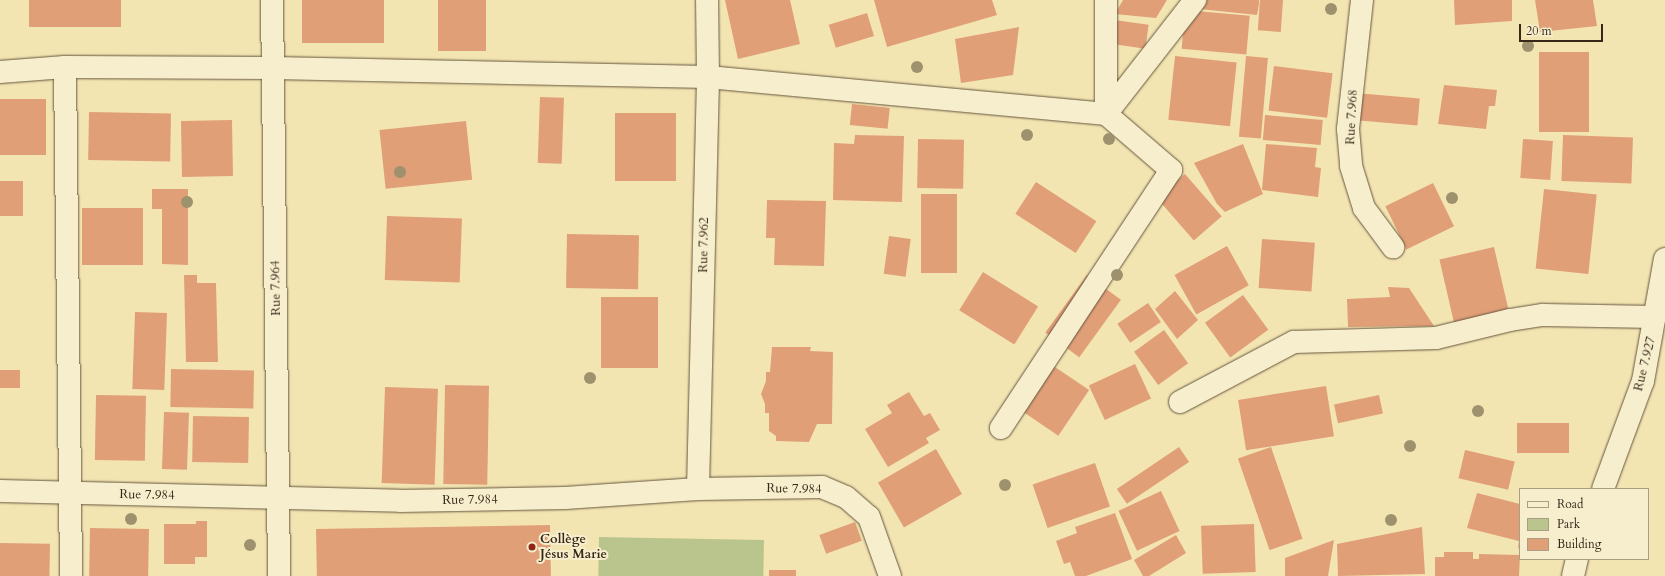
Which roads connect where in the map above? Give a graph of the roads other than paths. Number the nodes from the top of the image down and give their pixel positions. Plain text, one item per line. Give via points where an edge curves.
1 (272, 0) edge
2 (707, 0) edge
3 (1106, 0) edge
4 (1194, 0) edge
5 (1362, 0) edge
6 (65, 67) junction
7 (273, 68) junction
8 (0, 72) edge
9 (708, 77) junction
10 (1106, 114) junction
11 (1393, 247) dead end
12 (1665, 259) edge
13 (1655, 317) junction
14 (1180, 402) dead end
15 (1002, 428) dead end
16 (1603, 488) edge
17 (698, 489) junction
18 (0, 492) edge
19 (72, 493) junction
20 (279, 498) junction
21 (1577, 560) edge
22 (71, 576) edge
23 (279, 576) edge
24 (890, 576) edge
25 (1573, 576) edge

1 - 7 street, Rue 7.964
2 - 9 street, Rue 7.962
3 - 10 street
4 - 10 street
5 - 11 street, Rue 7.968 via 1348,129 1351,166 1364,208
6 - 7 street
6 - 8 street
6 - 19 street
7 - 9 street
7 - 20 street, Rue 7.964
9 - 10 street
9 - 17 street, Rue 7.962
10 - 15 street via 1171,170
12 - 13 street, Rue 7.927
13 - 14 street via 1543,315 1510,320 1436,338 1294,342
13 - 16 street, Rue 7.927 via 1643,381
17 - 20 street, Rue 7.984 via 557,498 400,501
17 - 24 street, Rue 7.984 via 822,487 846,497 869,517
18 - 19 street, Rue 7.984
19 - 20 street, Rue 7.984
19 - 22 street
20 - 23 street, Rue 7.964
21 - 25 street

